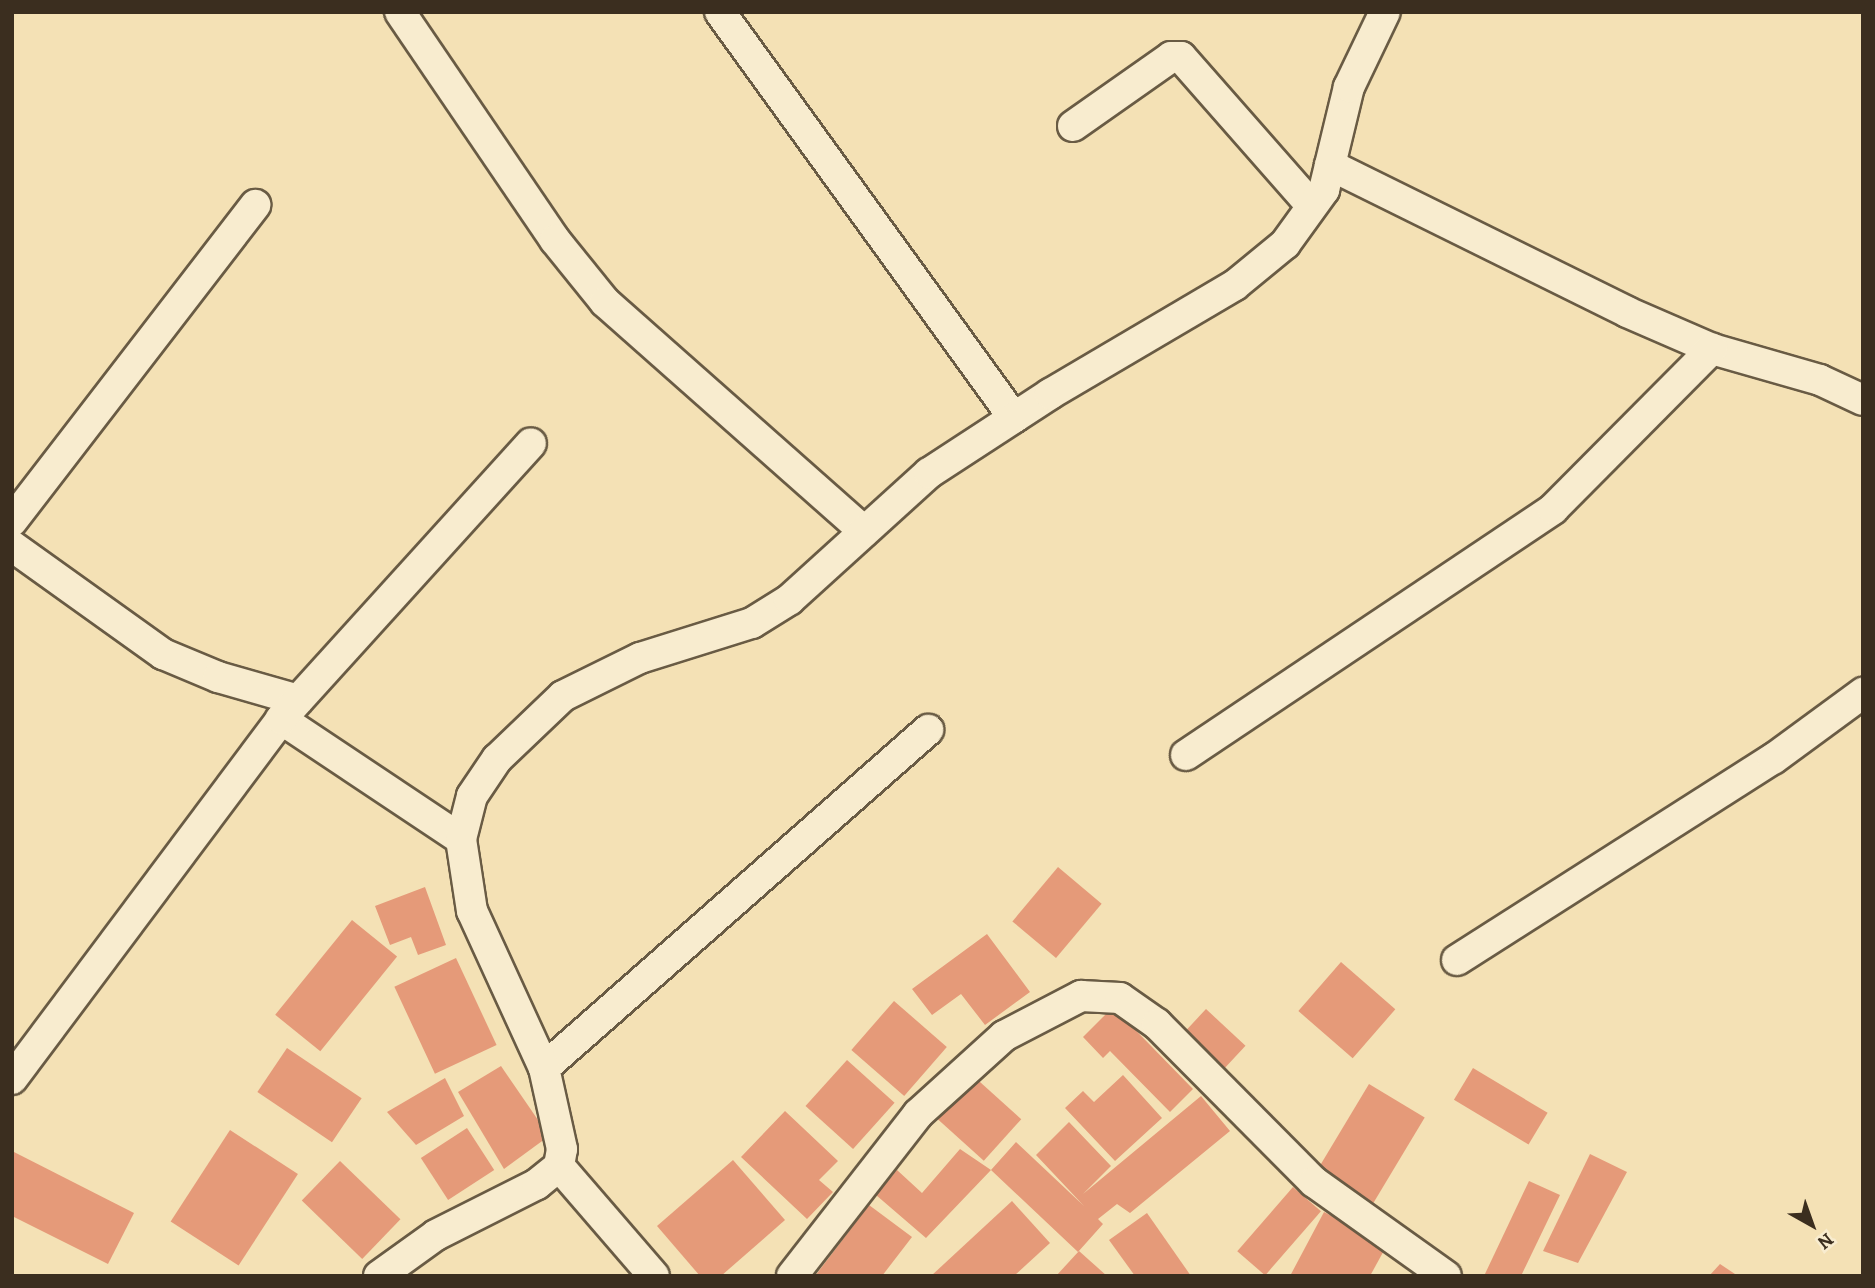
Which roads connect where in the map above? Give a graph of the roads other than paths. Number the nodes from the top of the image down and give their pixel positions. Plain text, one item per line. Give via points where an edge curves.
1 (400, 12) edge
2 (720, 12) edge
3 (1385, 12) edge
4 (1073, 126) dead end
5 (1330, 165) junction
6 (255, 205) dead end
7 (1312, 206) junction
8 (1712, 349) junction
9 (1863, 401) edge
10 (1014, 418) junction
11 (531, 443) dead end
12 (12, 521) edge
13 (864, 531) junction
14 (12, 546) edge
15 (1863, 694) edge
16 (290, 710) junction
17 (928, 730) dead end
18 (1186, 755) dead end
19 (461, 839) junction
20 (1457, 960) dead end
21 (544, 1068) junction
22 (12, 1079) edge
23 (559, 1166) junction
24 (379, 1276) edge
25 (654, 1276) edge
26 (792, 1276) edge
27 (1446, 1276) edge

1 - 13 street via 555,240 605,302
2 - 10 street
3 - 5 street via 1349,86
4 - 7 street via 1171,57 1181,57
5 - 7 street via 1324,190
5 - 8 street via 1627,312
6 - 12 street
7 - 10 street via 1285,244 1235,285
8 - 9 street via 1820,380
8 - 18 street via 1553,509
10 - 13 street via 929,472
11 - 16 street
13 - 19 street via 789,600 752,623 640,657 563,696 497,759 472,796
14 - 16 street via 163,654
15 - 20 street via 1773,759
16 - 19 street
16 - 22 street
17 - 21 street
19 - 21 street via 472,911
21 - 23 street via 562,1149
23 - 24 street via 537,1184 436,1235
23 - 25 street
26 - 27 street via 918,1114 1004,1036 1081,996 1120,998 1157,1024 1314,1182

